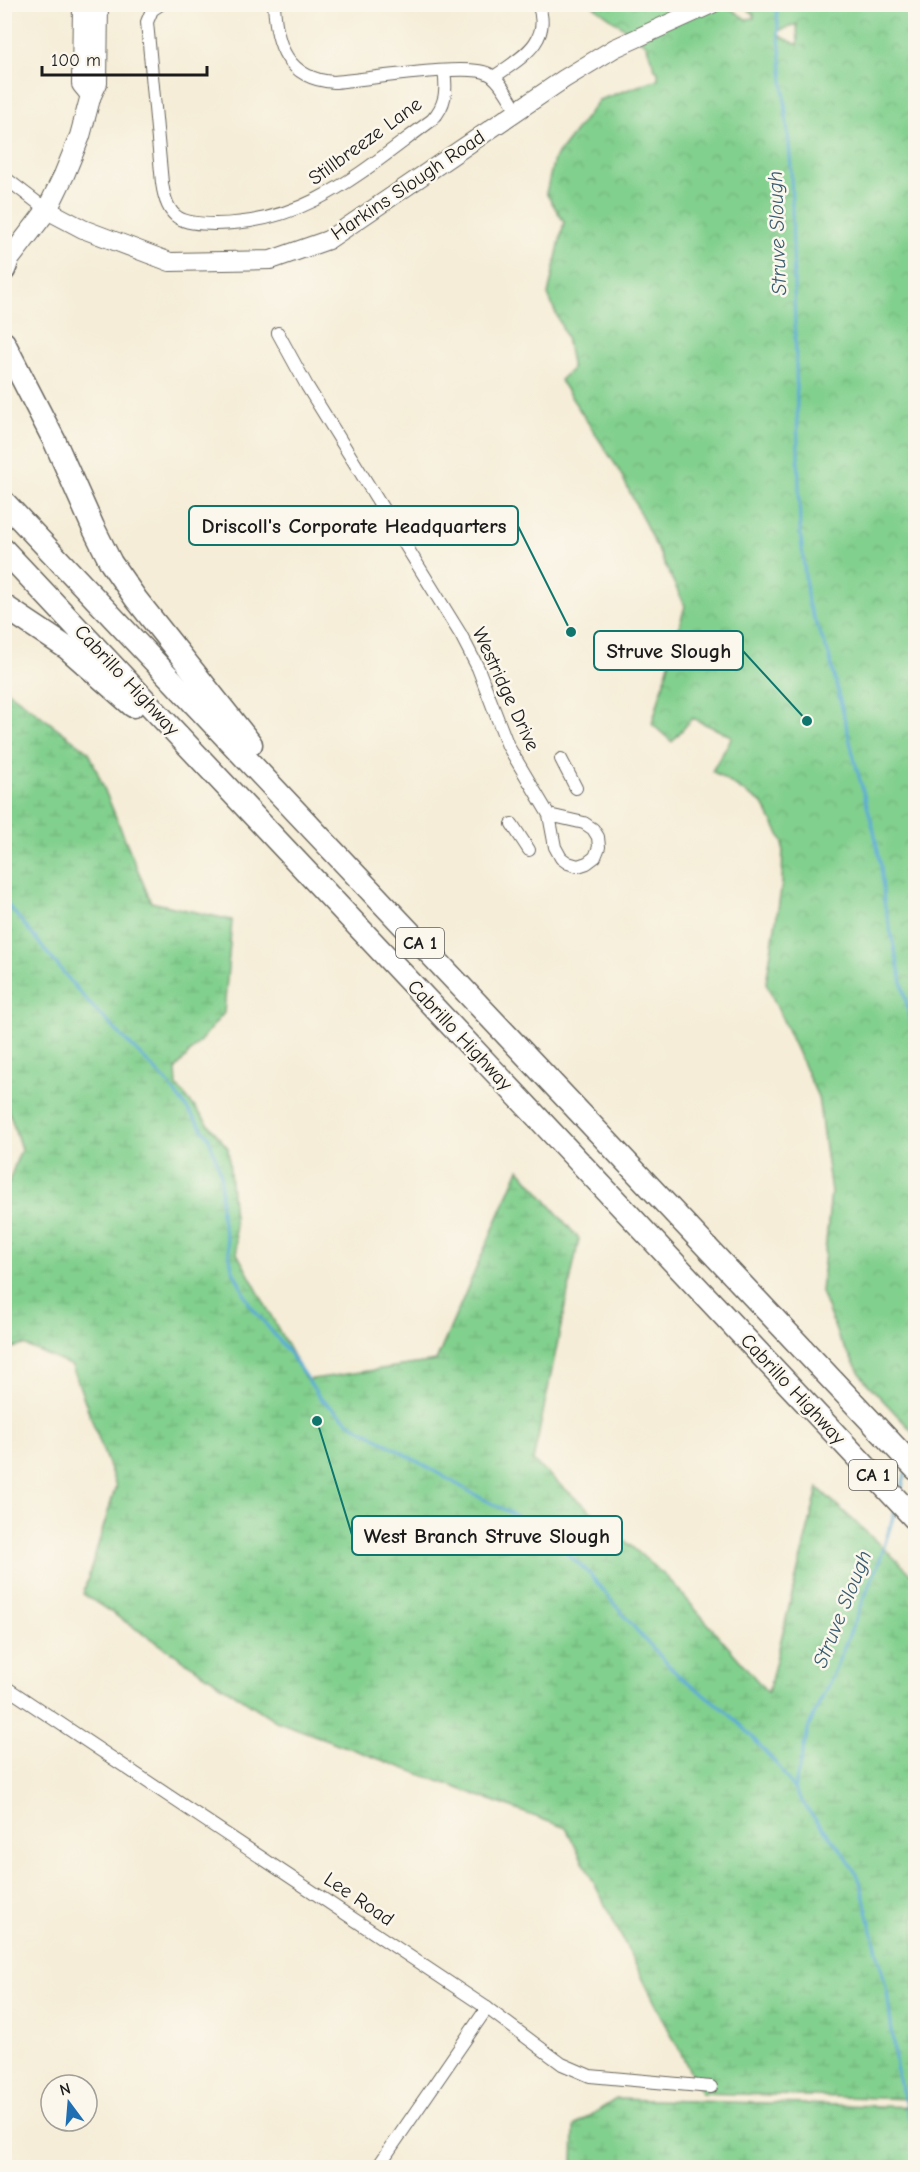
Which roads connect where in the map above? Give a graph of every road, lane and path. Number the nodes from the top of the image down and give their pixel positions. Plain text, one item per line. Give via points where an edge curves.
1 (83, 4) edge
2 (98, 4) edge
3 (161, 4) edge
4 (274, 4) edge
5 (537, 4) edge
6 (712, 4) edge
7 (444, 71) junction
8 (494, 77) junction
9 (91, 95) junction
10 (517, 110) junction
11 (4, 177) edge
12 (47, 210) junction
13 (5, 267) edge
14 (4, 326) edge
15 (278, 333) dead end
16 (4, 343) edge
17 (55, 442) junction
18 (4, 502) edge
19 (4, 550) edge
20 (4, 606) edge
21 (561, 759) dead end
22 (576, 788) dead end
23 (549, 815) junction
24 (512, 824) dead end
25 (270, 832) junction
26 (326, 844) junction
27 (529, 849) dead end
28 (915, 1469) edge
29 (915, 1520) edge
30 (4, 1686) edge
31 (487, 2008) junction
32 (711, 2087) dead end
33 (377, 2168) edge

1 - 9 main road via 82,84
2 - 9 main road via 97,83
3 - 7 street, Stillbreeze Lane via 150,12 147,22 162,183 169,210 189,222 256,221 325,196 432,120 445,99
4 - 7 street via 282,51 297,68 317,79 334,82
5 - 8 street via 542,26 536,43
6 - 10 main road, Harkins Slough Road via 615,48
7 - 8 street via 474,69
8 - 10 street
9 - 12 main road via 80,136
10 - 12 main road, Harkins Slough Road via 328,240 271,260 170,262 83,229
11 - 12 street
12 - 13 main road
14 - 17 highway
15 - 23 street, Westridge Drive via 461,635 508,746
16 - 17 highway
17 - 26 highway via 119,575
18 - 26 highway, Cabrillo Highway / CA 1
19 - 25 highway, Cabrillo Highway / CA 1
20 - 25 highway via 54,638 98,674 215,789
21 - 22 street
23 - 23 street, Westridge Drive via 561,858 578,866 595,857 599,847 593,829
24 - 27 street
25 - 29 highway, Cabrillo Highway / CA 1
26 - 28 highway, Cabrillo Highway / CA 1
30 - 31 street, Lee Road
31 - 32 street, Lee Road via 562,2064 590,2076
31 - 33 street

